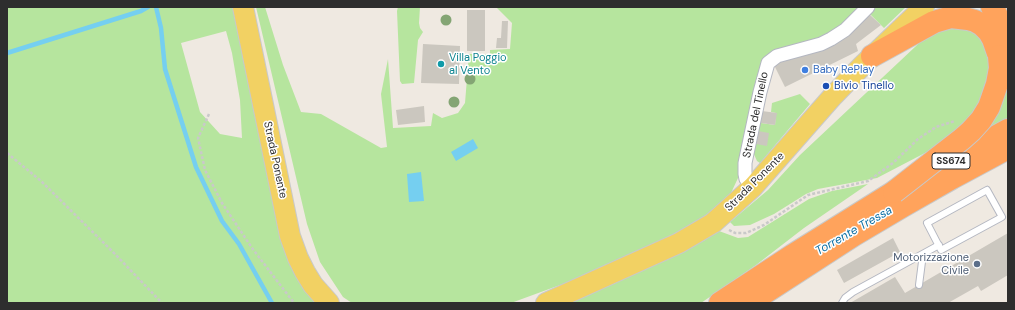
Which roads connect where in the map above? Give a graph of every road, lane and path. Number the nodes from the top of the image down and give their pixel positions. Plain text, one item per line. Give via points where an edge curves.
1 (243, 7) edge
2 (868, 7) edge
3 (924, 7) edge
4 (992, 7) edge
5 (971, 14) edge
6 (1008, 35) edge
7 (872, 56) junction
8 (209, 114) dead end
9 (959, 119) dead end
10 (1008, 130) edge
11 (1008, 148) edge
12 (7, 153) edge
13 (753, 187) junction
14 (894, 192) junction
15 (719, 217) junction
16 (939, 245) junction
17 (924, 254) junction
18 (919, 285) dead end
19 (162, 303) edge
20 (294, 303) edge
21 (329, 303) edge
22 (546, 303) edge
23 (720, 303) edge
24 (749, 303) edge
25 (842, 303) edge

1 - 21 main road, Strada Ponente via 290,236 298,258 313,285
2 - 13 street, Strada del Tinello via 858,19 831,39 777,56 768,63 745,164 746,179
3 - 7 main road, Strada Ponente
4 - 6 highway
5 - 7 highway via 934,22
5 - 14 highway, bridge via 989,32 999,56 998,84 989,107 971,131
7 - 13 main road, Strada Ponente
8 - 20 path via 198,138 205,170 226,210
9 - 15 path via 936,127 918,139 868,181 808,195 751,231 739,234 731,232
10 - 14 highway, SS674, bridge
11 - 24 highway, SS674 via 854,235
12 - 19 path via 47,187
13 - 15 main road, Strada Ponente
14 - 23 highway, SS674
15 - 22 main road, Strada Ponente via 679,243
16 - 16 lane via 942,250 1002,217 987,190 927,223
16 - 17 lane
17 - 18 lane
17 - 25 lane via 853,292

